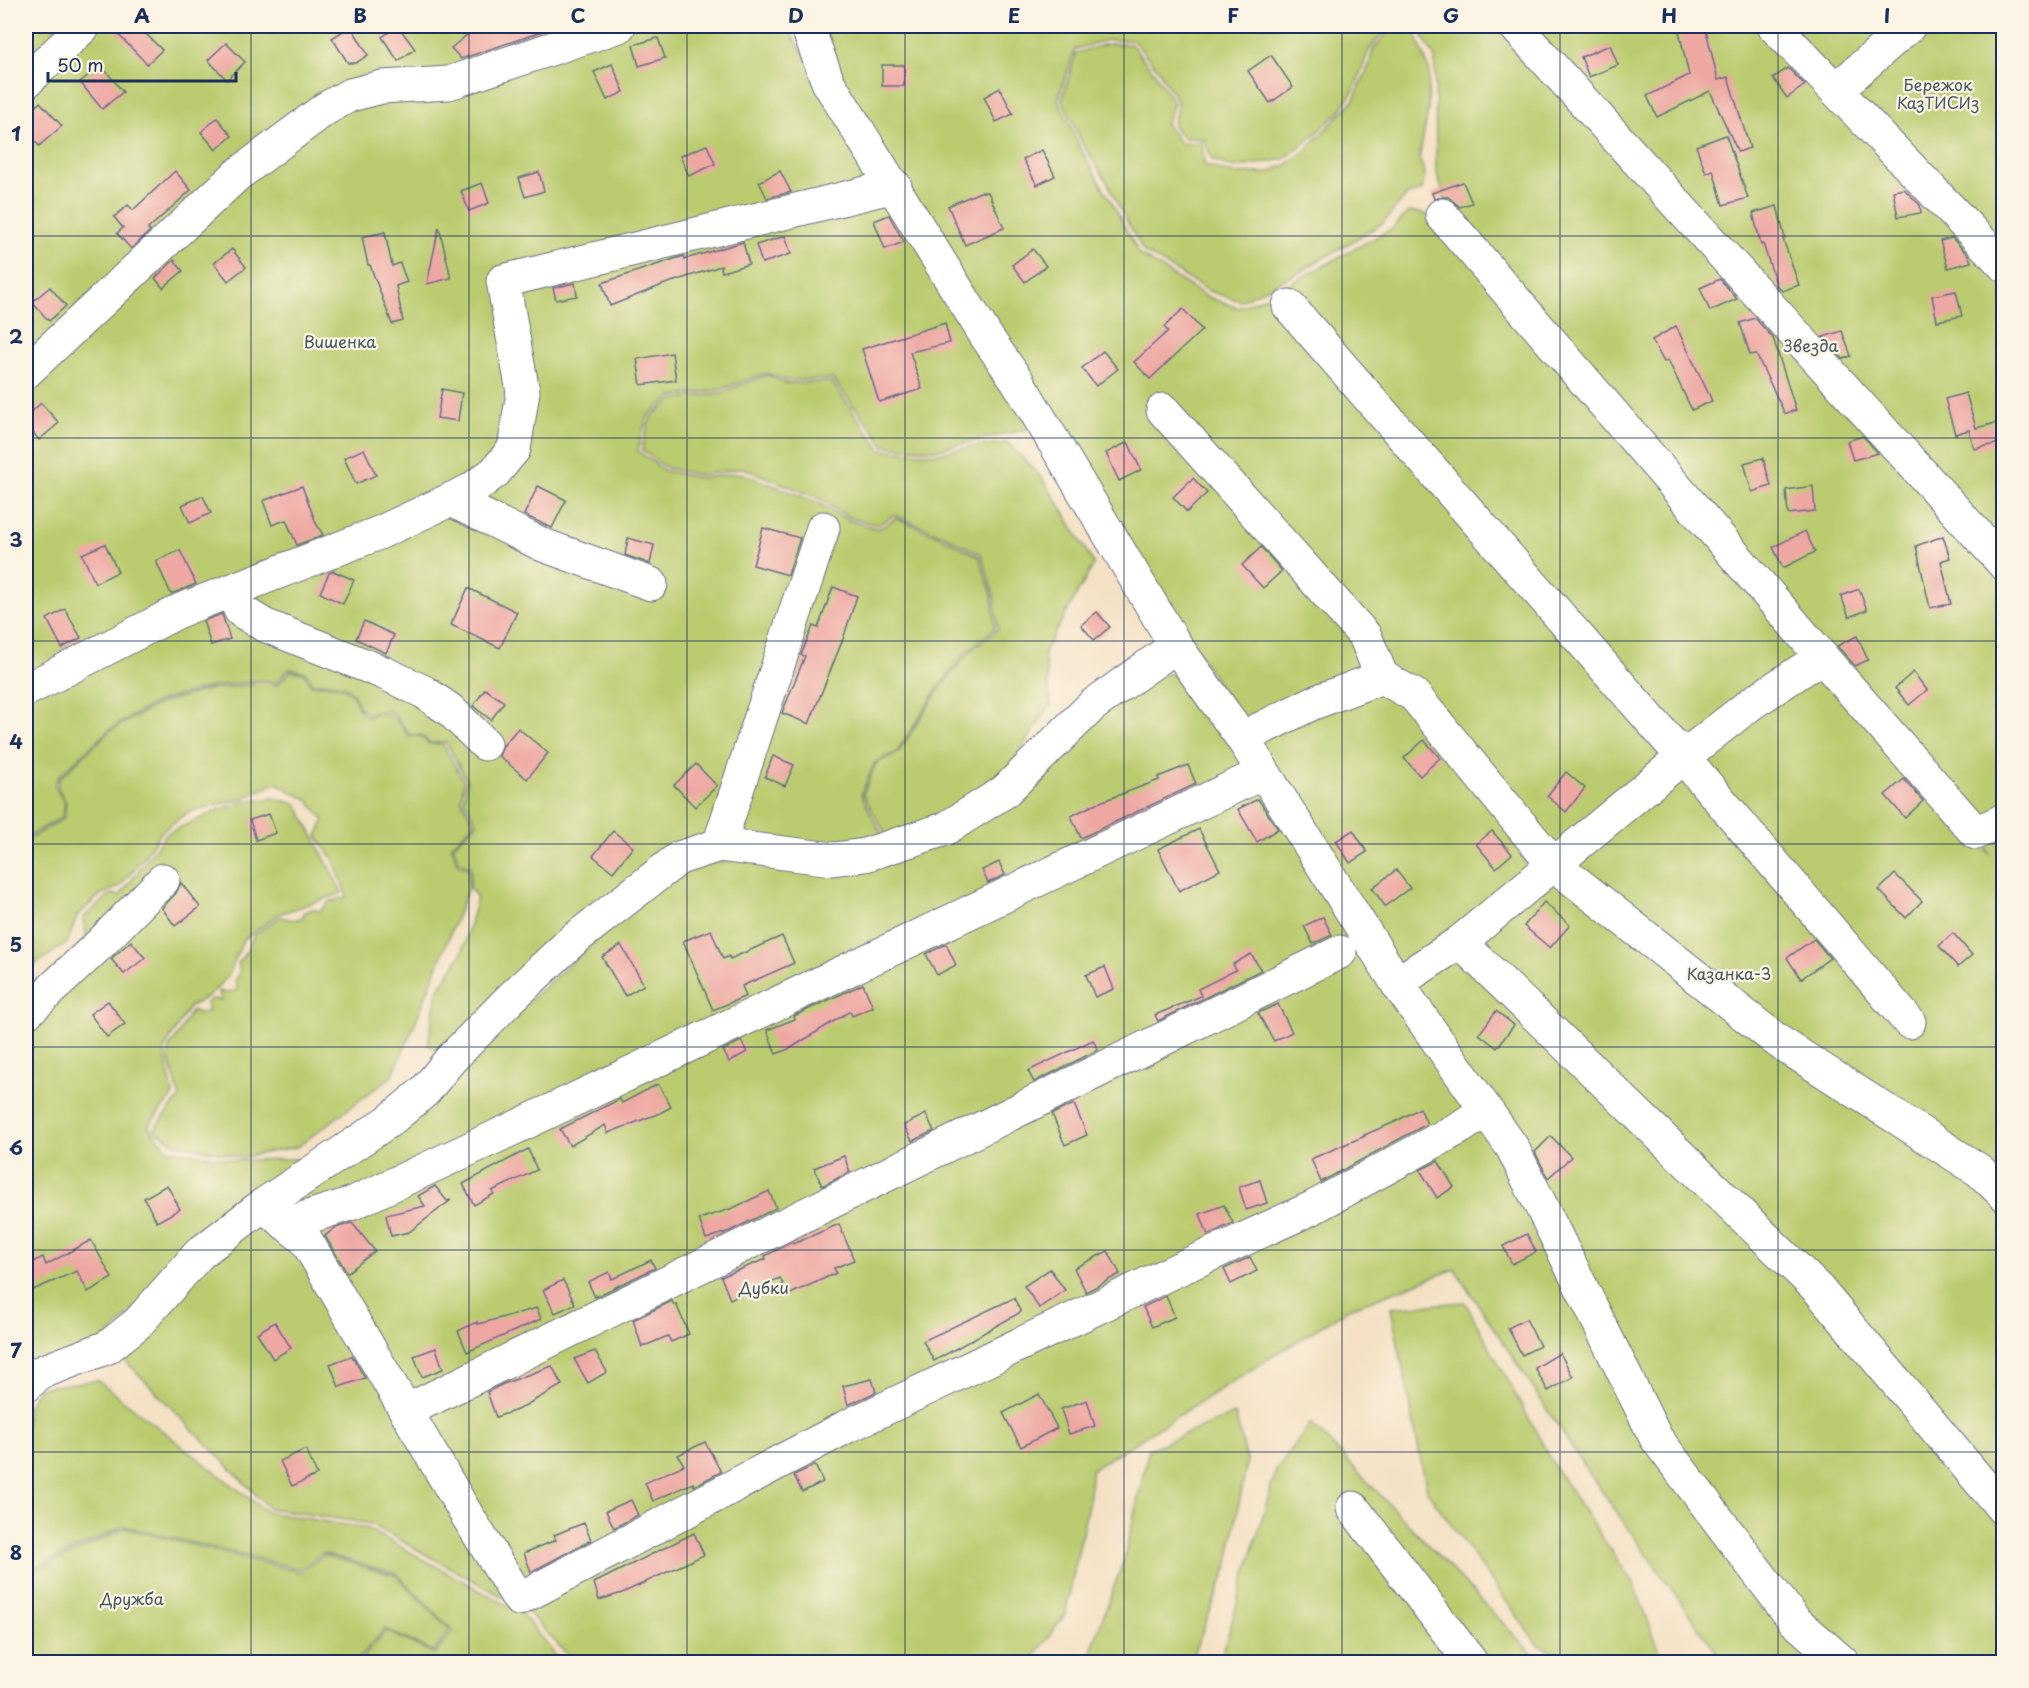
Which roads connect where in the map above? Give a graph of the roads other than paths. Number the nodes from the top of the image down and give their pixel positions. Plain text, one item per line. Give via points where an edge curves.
1 (84, 26) edge
2 (619, 26) edge
3 (807, 26) edge
4 (1515, 26) edge
5 (1774, 26) edge
6 (1910, 26) edge
7 (26, 82) edge
8 (1836, 90) junction
9 (895, 186) junction
10 (1442, 215) dead end
11 (2000, 255) edge
12 (1288, 306) dead end
13 (26, 372) edge
14 (1163, 410) dead end
15 (451, 500) junction
16 (823, 528) dead end
17 (2004, 564) edge
18 (651, 584) dead end
19 (231, 591) junction
20 (1176, 646) junction
21 (1822, 657) junction
22 (1382, 677) junction
23 (26, 690) edge
24 (1242, 738) junction
25 (485, 744) dead end
26 (1683, 757) junction
27 (1263, 773) junction
28 (2004, 820) edge
29 (719, 845) junction
30 (1553, 864) junction
31 (163, 880) dead end
32 (1461, 942) junction
33 (1340, 952) dead end
34 (1397, 982) junction
35 (26, 1013) edge
36 (1910, 1022) dead end
37 (1486, 1110) junction
38 (2004, 1194) edge
39 (275, 1214) junction
40 (30, 1370) edge
41 (406, 1411) junction
42 (1353, 1508) dead end
43 (2004, 1510) edge
44 (1471, 1662) edge
45 (1842, 1662) edge

1 - 7 lane
2 - 13 lane via 449,83 382,87 350,95 324,109 237,175
3 - 9 lane via 828,82
4 - 17 lane
5 - 8 lane
6 - 8 lane
8 - 11 lane
9 - 15 lane via 503,281 523,393 514,449 495,472
9 - 20 lane
10 - 21 lane
12 - 26 lane
14 - 22 lane via 1365,636
15 - 18 lane via 543,545
15 - 19 lane
16 - 29 lane
19 - 23 lane via 181,610
19 - 25 lane via 241,612 424,693 450,710
20 - 24 lane
20 - 29 lane via 1093,705 1004,792 945,830 865,855 833,859
21 - 26 lane via 1752,703
21 - 28 lane via 1976,833
22 - 24 lane via 1313,703
22 - 30 lane via 1414,695
24 - 27 lane
26 - 30 lane
26 - 36 lane
27 - 34 lane
27 - 39 lane via 353,1203
29 - 39 lane via 679,858 581,934 510,999 425,1090
30 - 32 lane
30 - 38 lane via 1779,1042 1980,1171
31 - 35 lane
32 - 34 lane
32 - 43 lane via 1818,1289
33 - 41 lane
34 - 37 lane
37 - 41 lane via 1312,1208 846,1427 519,1599
37 - 45 lane via 1512,1147 1656,1438 1794,1620
39 - 40 lane via 200,1253 138,1323 108,1347
39 - 41 lane via 306,1240
42 - 44 lane

